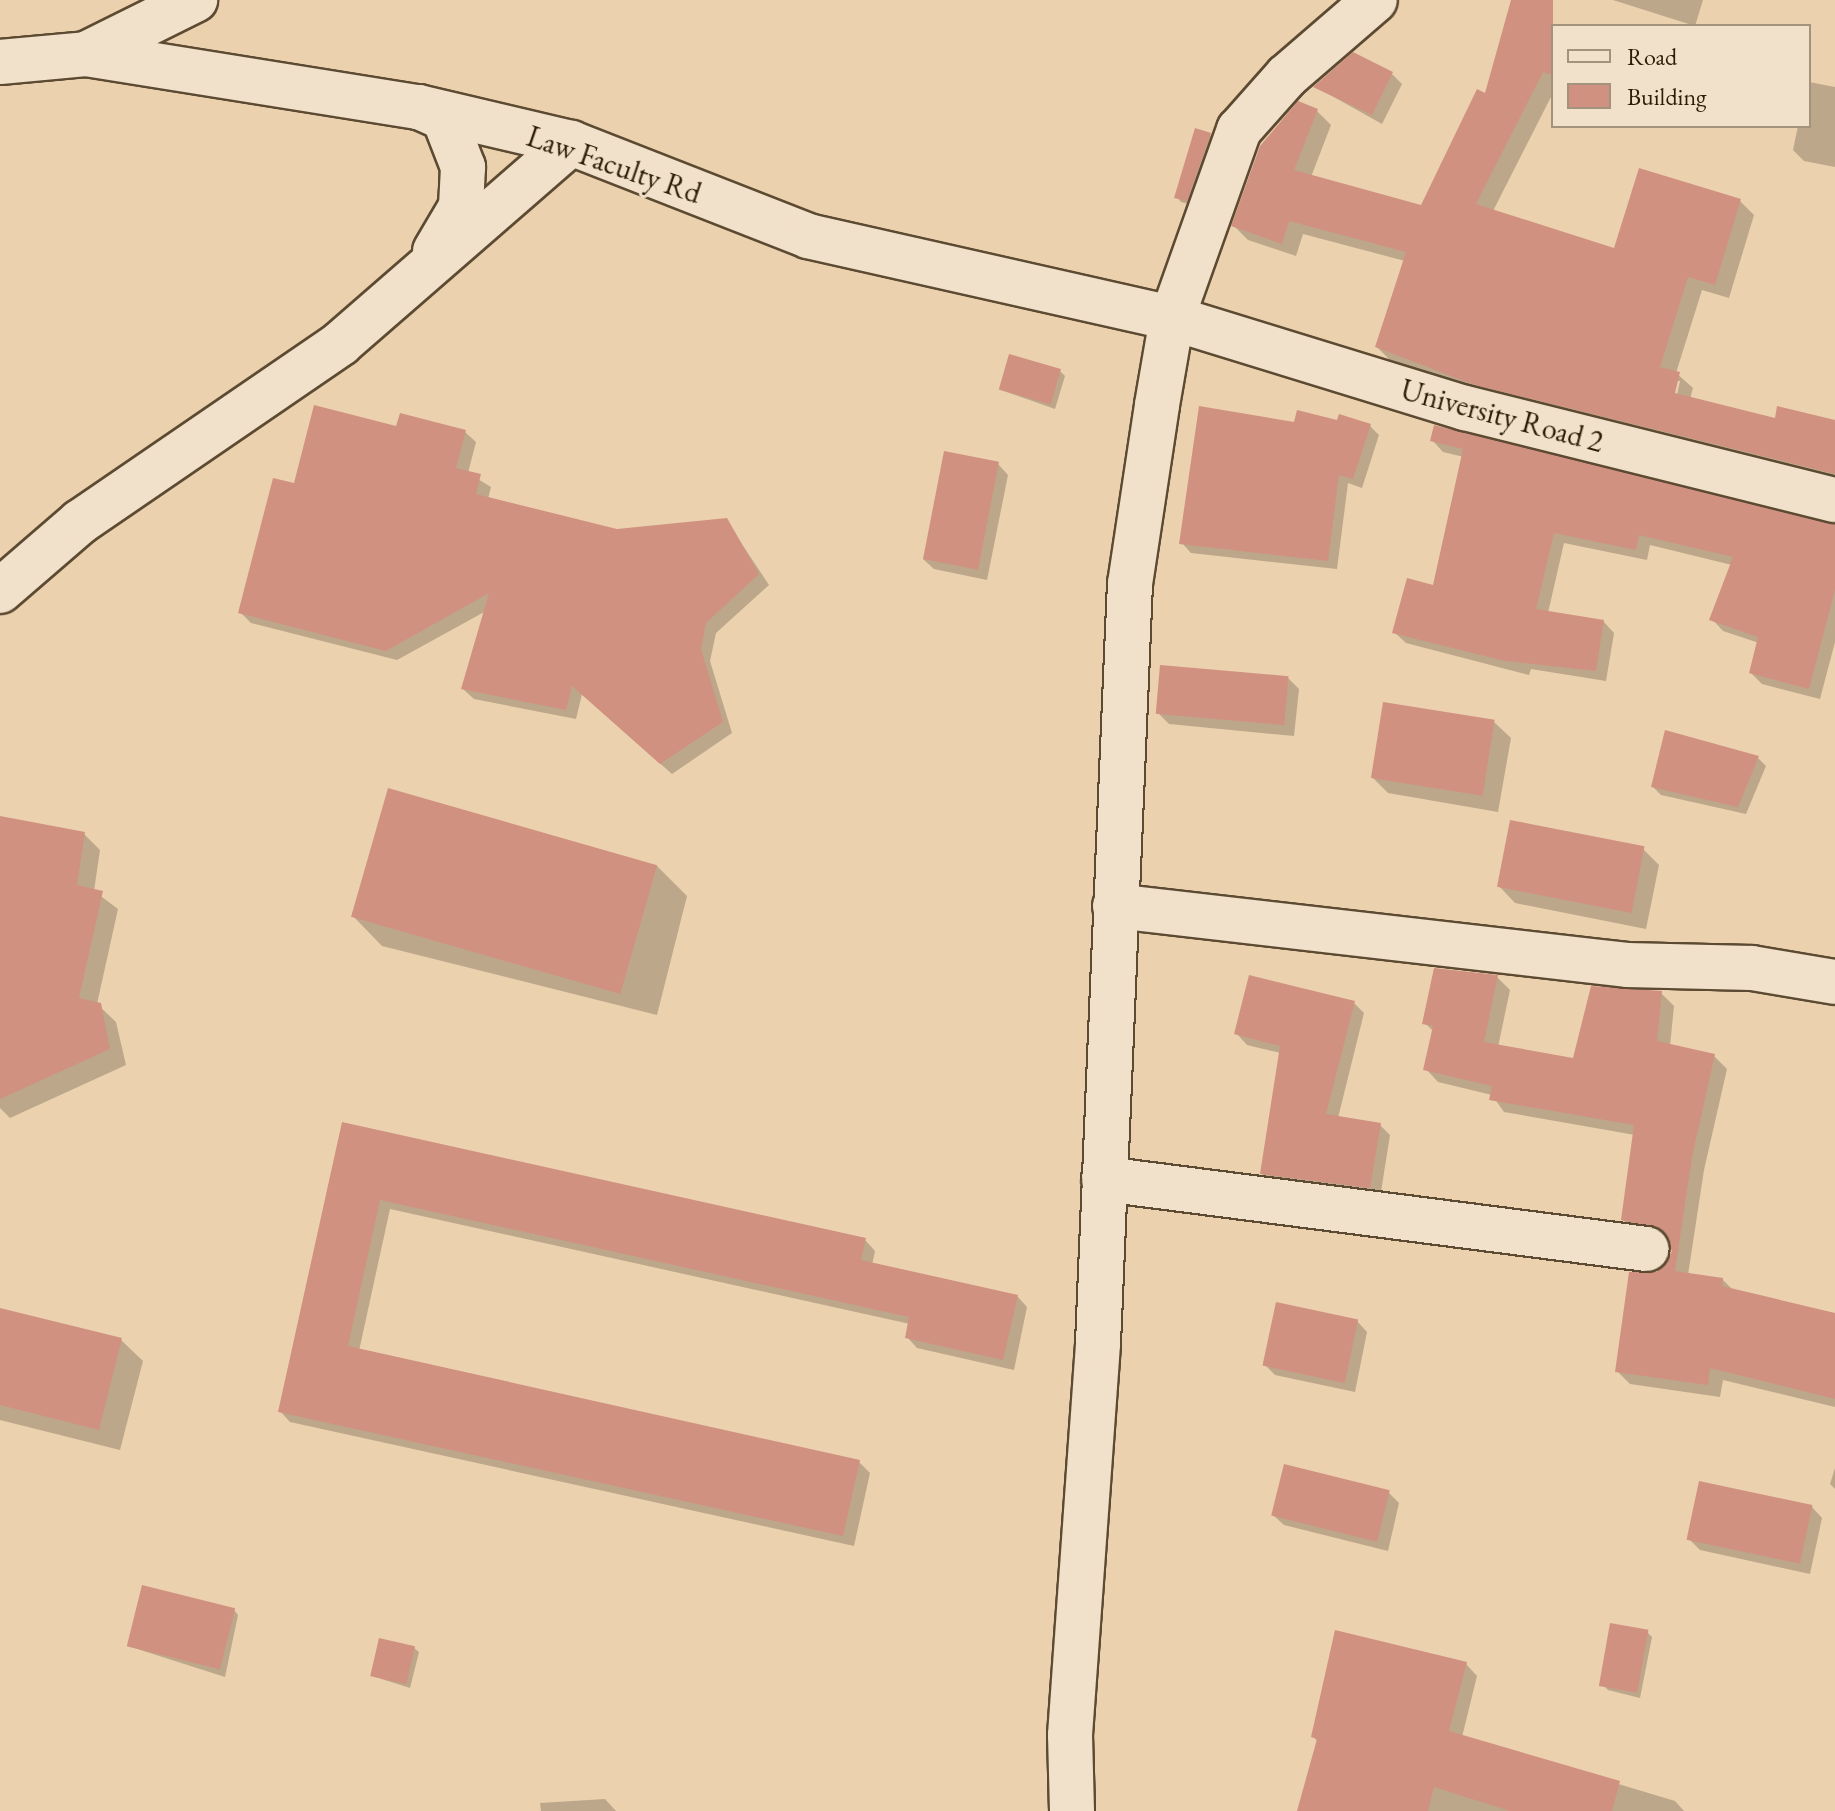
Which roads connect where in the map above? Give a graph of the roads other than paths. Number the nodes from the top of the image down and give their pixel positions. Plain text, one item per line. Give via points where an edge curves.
1 (195, 0) edge
2 (1375, 0) edge
3 (86, 54) junction
4 (0, 62) edge
5 (418, 107) junction
6 (571, 143) junction
7 (418, 276) junction
8 (1172, 318) junction
9 (1835, 500) edge
10 (0, 591) edge
11 (1115, 906) junction
12 (1835, 982) edge
13 (1104, 1179) junction
14 (1647, 1249) dead end
15 (1072, 1811) edge

1 - 3 street
2 - 8 street via 1287,76 1239,130
3 - 4 street, Law Faculty Rd
3 - 5 street, Law Faculty Rd
5 - 6 street, Law Faculty Rd
5 - 7 street via 444,118 463,167 464,188 461,207
6 - 7 street
6 - 8 street, Law Faculty Rd via 808,236
7 - 10 street via 341,343 80,522
8 - 9 street, University Road 2 via 1465,408
8 - 11 street via 1130,584
11 - 12 street via 1627,965 1752,968
11 - 13 street
13 - 14 street
13 - 15 street via 1070,1735

